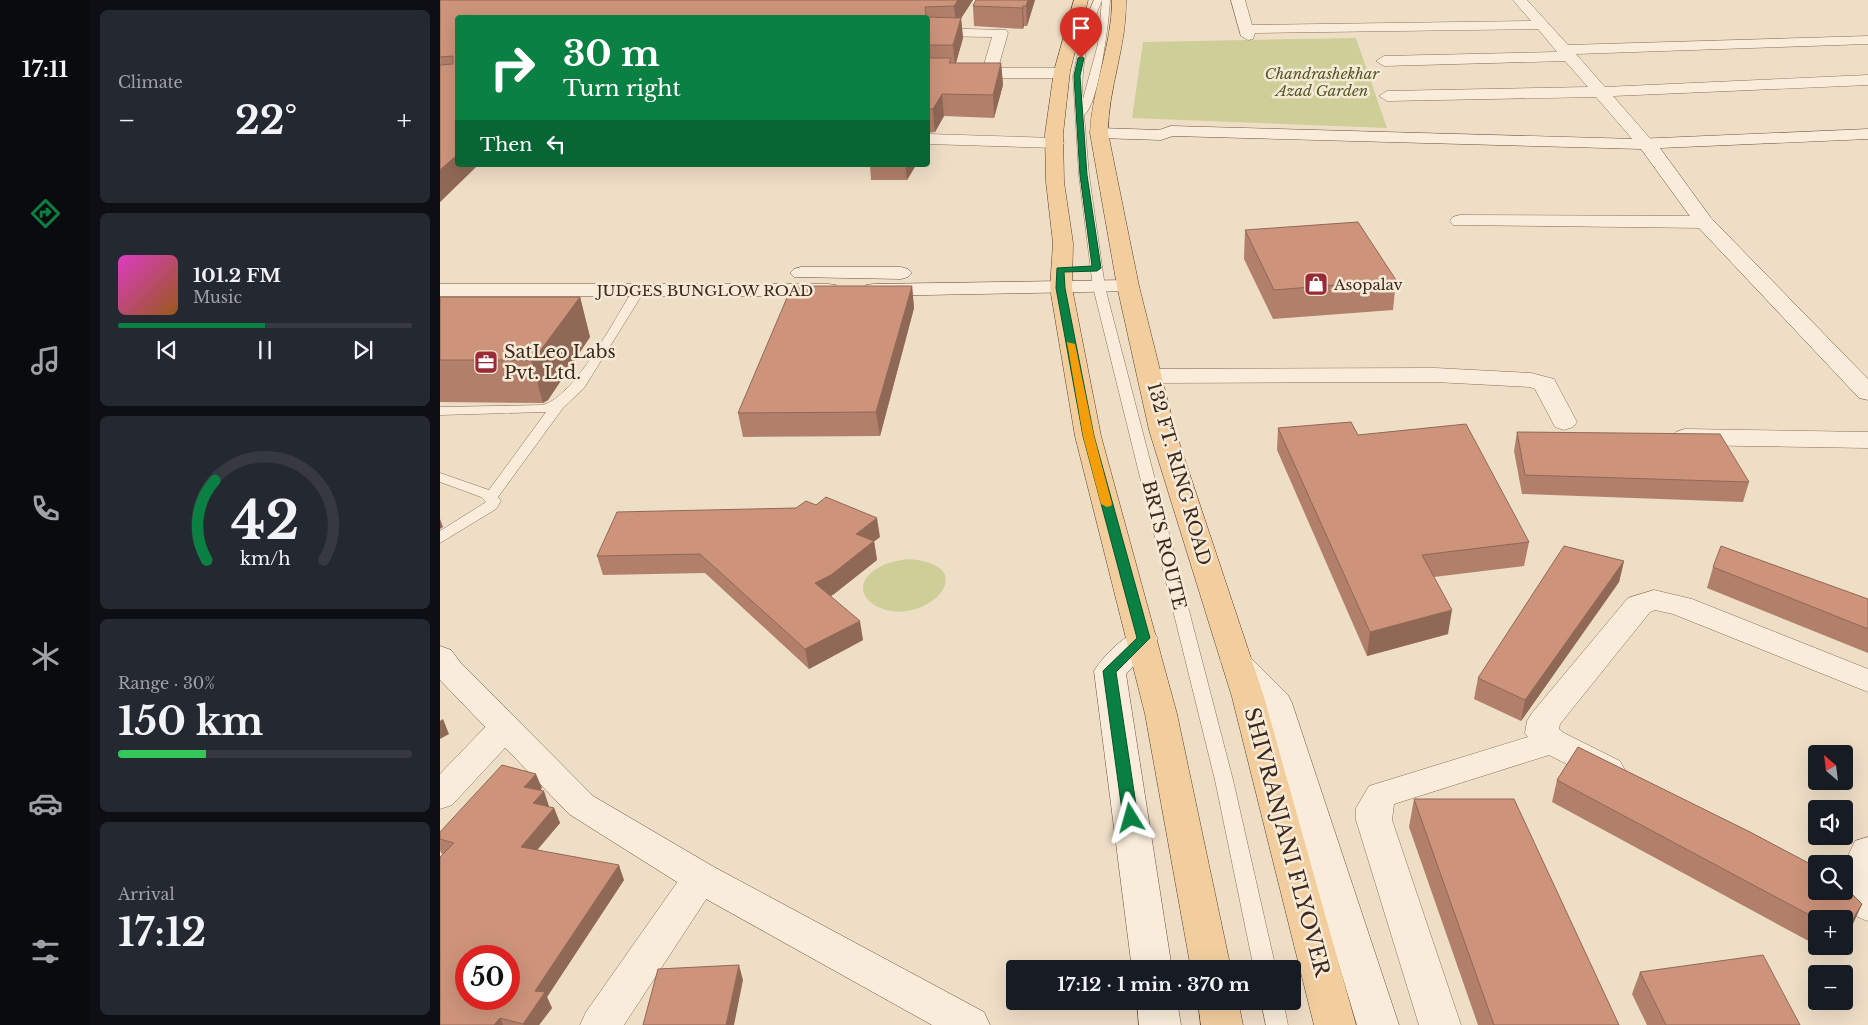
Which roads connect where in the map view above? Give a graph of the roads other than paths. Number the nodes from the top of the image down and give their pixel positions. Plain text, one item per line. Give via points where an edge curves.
1 (1081, 0) edge
2 (1098, 0) edge
3 (1106, 0) edge
4 (1119, 0) edge
5 (1238, 0) edge
6 (1520, 0) edge
7 (971, 16) dead end
8 (1542, 25) junction
9 (930, 32) edge
10 (962, 32) junction
11 (1868, 40) edge
12 (1567, 53) junction
13 (1384, 61) dead end
14 (930, 73) edge
15 (989, 73) junction
16 (1062, 73) junction
17 (1868, 80) edge
18 (1601, 92) junction
19 (1387, 96) dead end
20 (1081, 119) junction
21 (1099, 133) junction
22 (1868, 134) edge
23 (930, 139) edge
24 (1055, 143) junction
25 (1868, 143) edge
26 (1650, 148) junction
27 (1460, 220) dead end
28 (1704, 222) junction
29 (440, 276) edge
30 (1126, 276) junction
31 (1098, 277) junction
32 (1060, 279) junction
33 (440, 290) edge
34 (639, 290) junction
35 (1150, 376) junction
36 (1868, 393) edge
37 (558, 405) junction
38 (440, 410) edge
39 (1564, 422) dead end
40 (1672, 437) edge
41 (1868, 440) edge
42 (440, 477) edge
43 (492, 497) junction
44 (440, 538) edge
45 (1143, 638) junction
46 (440, 657) edge
47 (1236, 661) junction
48 (1868, 680) edge
49 (505, 728) junction
50 (1552, 742) junction
51 (1631, 781) edge
52 (440, 796) edge
53 (1868, 851) edge
54 (701, 878) junction
55 (1854, 894) edge
56 (1151, 960) edge
57 (1209, 960) edge
58 (1263, 960) edge
59 (1158, 1010) edge
60 (1220, 1010) edge
61 (1274, 1010) edge
62 (601, 1025) edge
63 (969, 1025) edge
64 (1160, 1025) edge
65 (1222, 1025) edge
66 (1277, 1025) edge
67 (1335, 1025) edge
68 (1378, 1025) edge
69 (1440, 1025) edge

1 - 16 main road
2 - 20 lane, BRTS ROUTE via 1089,21 1077,76
3 - 20 lane via 1106,21 1097,73
4 - 21 main road, 132 FT. RING ROAD via 1120,20 1099,111
5 - 8 street via 1247,33
6 - 8 street
7 - 10 street
8 - 12 street
9 - 10 street
10 - 15 street via 1001,33
11 - 12 street
12 - 13 street
12 - 18 street
14 - 15 street
15 - 16 street
16 - 24 main road
17 - 18 street
18 - 19 street
18 - 26 street
20 - 31 lane, BRTS ROUTE via 1084,175
21 - 26 street via 1248,143 1496,151
21 - 30 main road, 132 FT. RING ROAD
22 - 26 street
23 - 24 street
24 - 32 main road via 1055,182 1063,243
25 - 26 street
26 - 28 street
27 - 28 street
28 - 36 street
29 - 32 street, JUDGES BUNGLOW ROAD
30 - 31 street
30 - 35 main road, 132 FT. RING ROAD
31 - 32 street
31 - 58 lane, BRTS ROUTE via 1224,780
32 - 34 street, JUDGES BUNGLOW ROAD
32 - 45 main road via 1088,436
33 - 34 street, JUDGES BUNGLOW ROAD
34 - 37 lane via 579,385
35 - 39 street via 1435,375 1531,380 1545,384
35 - 47 main road, 132 FT. RING ROAD via 1162,430
37 - 38 lane via 543,409
37 - 43 lane
40 - 41 street
42 - 43 lane
43 - 44 lane via 494,501 490,506
45 - 56 street via 1110,671
45 - 57 main road
46 - 49 street
47 - 67 main road, SHIVRANJANI FLYOVER
47 - 68 street via 1276,703
48 - 50 street via 1681,606 1654,600 1639,605 1544,721 1542,733
49 - 52 street
49 - 54 street via 581,805
50 - 51 street
50 - 69 street via 1381,795 1374,808 1374,820
53 - 55 street
54 - 62 street
54 - 63 street
59 - 64 street
60 - 65 main road
61 - 66 lane

